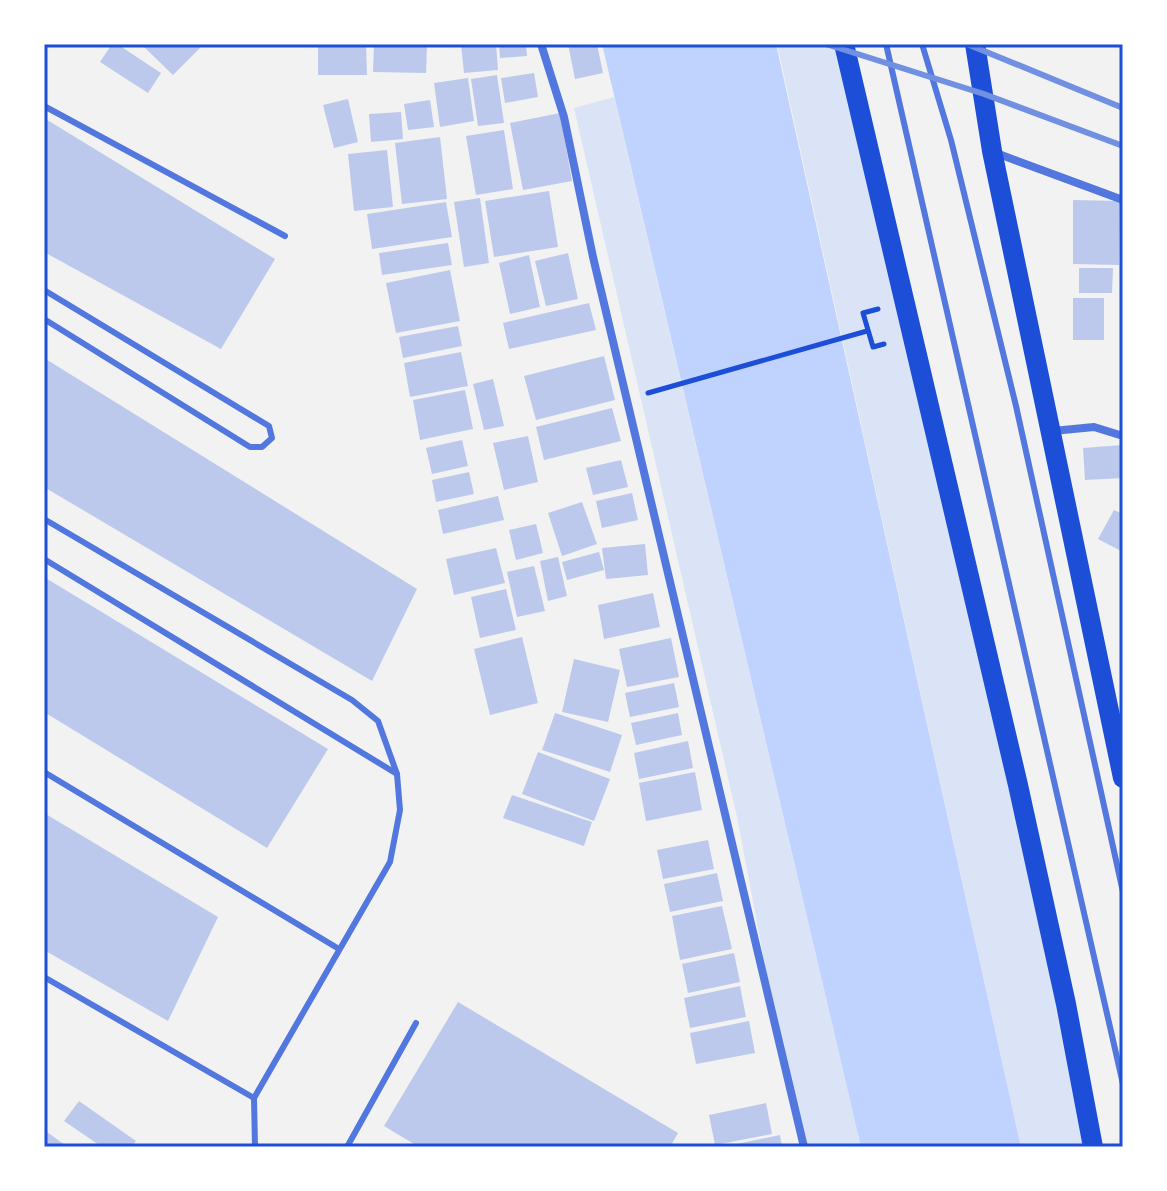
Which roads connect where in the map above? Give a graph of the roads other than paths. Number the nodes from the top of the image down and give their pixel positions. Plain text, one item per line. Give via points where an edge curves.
1 (541, 44) edge
2 (844, 44) edge
3 (886, 44) edge
4 (922, 44) edge
5 (975, 44) edge
6 (44, 106) edge
7 (992, 151) junction
8 (1123, 200) edge
9 (285, 236) dead end
10 (44, 290) edge
11 (44, 319) edge
12 (1051, 431) junction
13 (1123, 436) edge
14 (44, 519) edge
15 (44, 559) edge
16 (44, 772) edge
17 (397, 774) junction
18 (1123, 778) edge
19 (1123, 892) edge
20 (339, 949) junction
21 (44, 977) edge
22 (416, 1023) dead end
23 (1123, 1084) edge
24 (254, 1098) junction
25 (255, 1147) edge
26 (347, 1147) edge
27 (804, 1147) edge
28 (1093, 1147) edge

1 - 27 street via 564,117
2 - 28 main road via 1018,785
3 - 23 lane
4 - 19 lane via 1016,406
5 - 7 main road
6 - 9 lane
7 - 8 street
7 - 12 main road
10 - 11 lane via 269,426 272,438 262,447 250,447
12 - 13 street via 1094,427
12 - 18 main road
14 - 17 lane via 352,700 378,721
15 - 17 lane
16 - 20 lane
17 - 20 lane via 400,810 390,862
20 - 24 lane
21 - 24 lane
22 - 26 lane
24 - 25 lane

